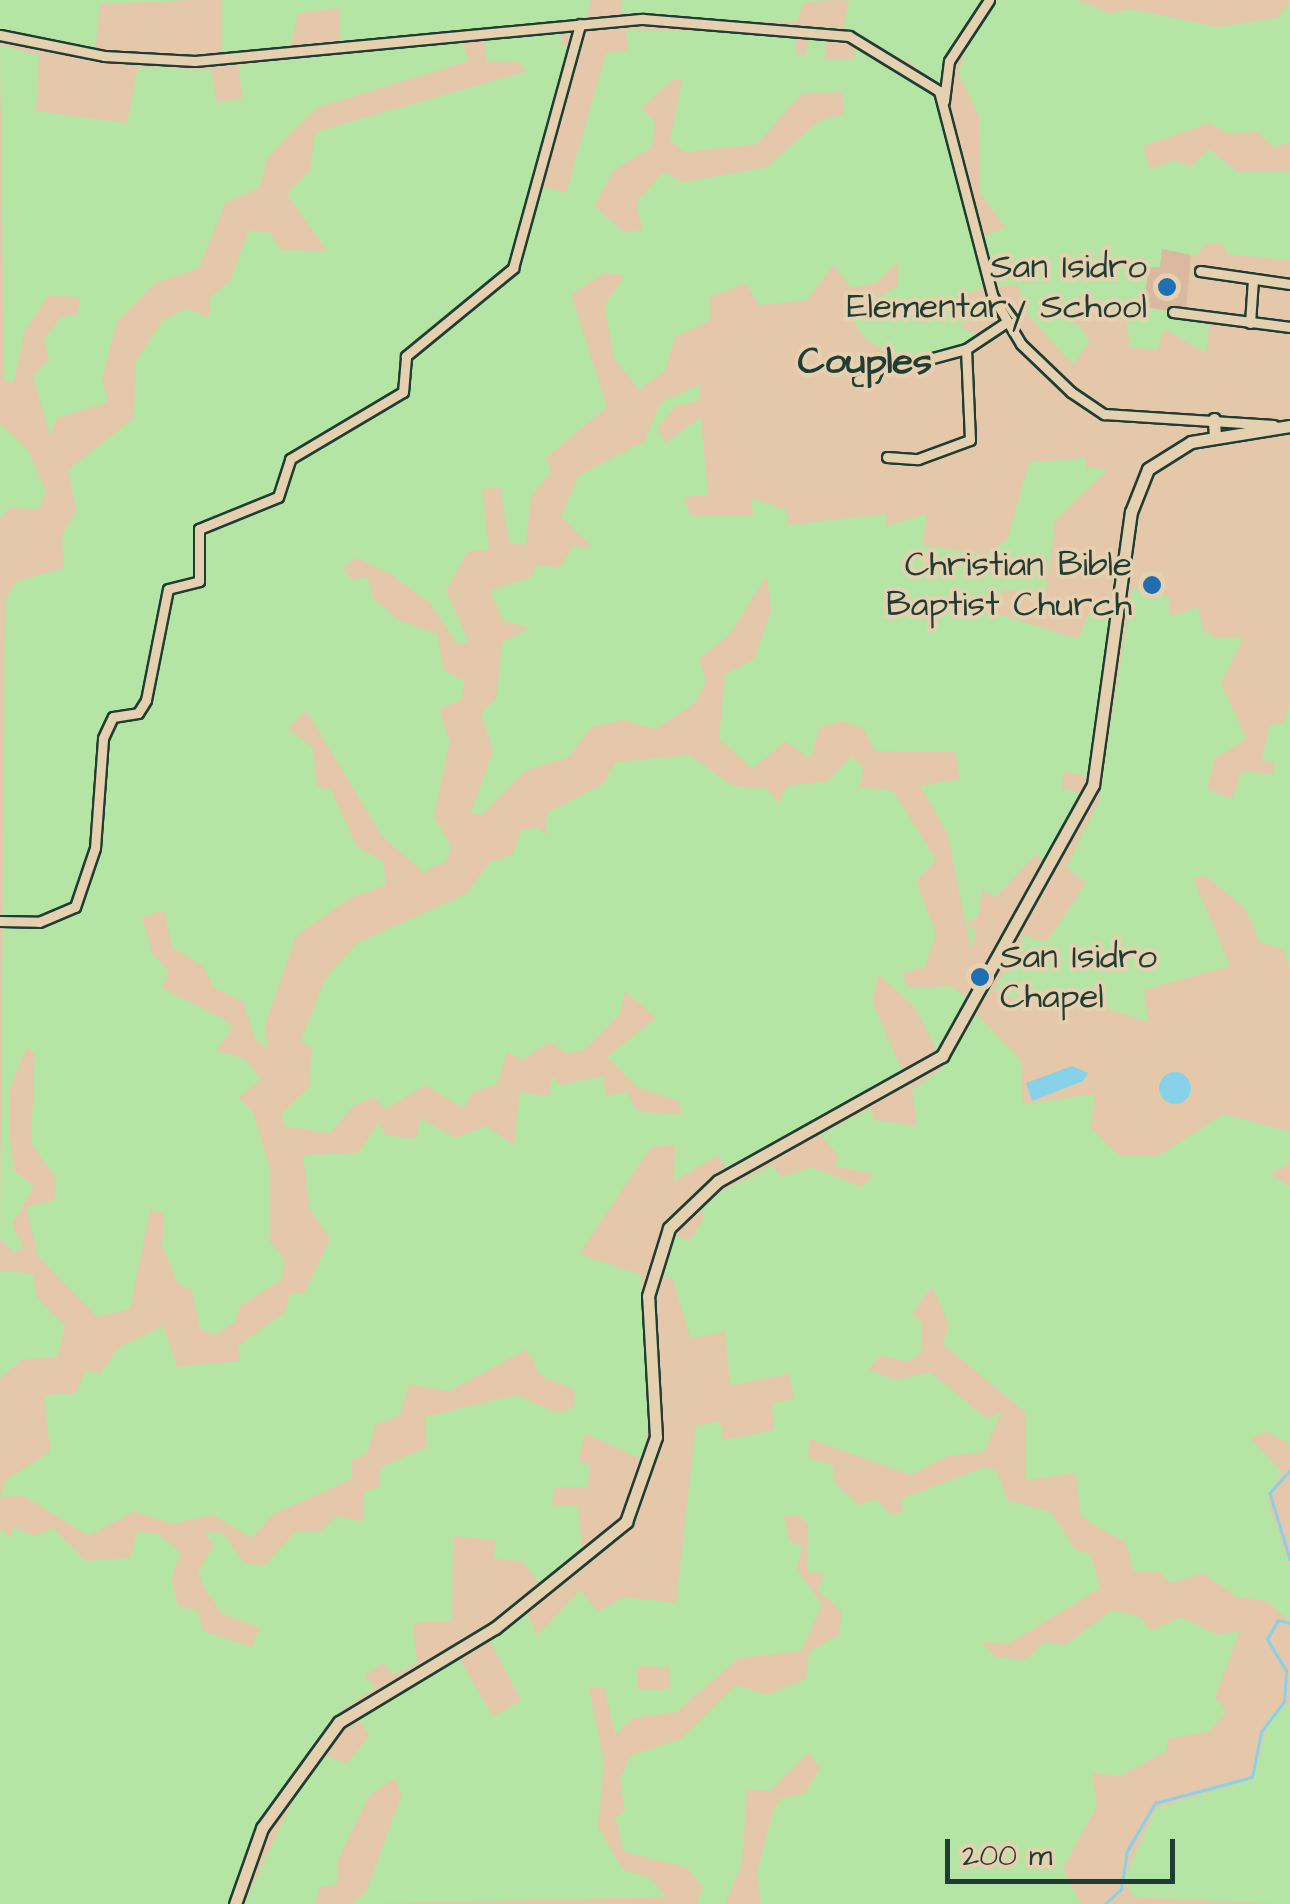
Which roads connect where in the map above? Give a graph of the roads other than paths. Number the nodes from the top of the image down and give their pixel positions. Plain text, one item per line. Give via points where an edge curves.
1 (989, 0) edge
2 (580, 24) junction
3 (0, 35) edge
4 (944, 104) junction
5 (1200, 271) dead end
6 (1253, 278) junction
7 (1290, 284) edge
8 (1173, 312) dead end
9 (1004, 323) junction
10 (1250, 323) junction
11 (1290, 327) edge
12 (966, 349) junction
13 (858, 380) dead end
14 (1214, 419) junction
15 (1283, 426) edge
16 (1215, 438) junction
17 (888, 457) dead end
18 (0, 921) edge
19 (235, 1904) edge

1 - 4 street via 949,61
2 - 3 street via 195,61
2 - 4 street via 750,22 849,36 920,72
2 - 18 street via 513,268 406,356 403,392 290,459 278,497 198,529 199,581 168,590 146,700 138,713 112,717 104,738 95,848 74,907 39,922
4 - 9 street
5 - 6 street
6 - 7 street
6 - 10 street
8 - 10 street
9 - 12 street
9 - 14 street via 1095,411
10 - 11 street
12 - 13 street via 918,362 882,358 874,376
12 - 17 street via 970,440 918,459
14 - 15 street
14 - 16 main road
15 - 16 main road
16 - 19 main road via 1173,448 1141,485 1092,785 942,1056 685,1205 651,1268 660,1400 626,1522 494,1628 340,1722 262,1828

